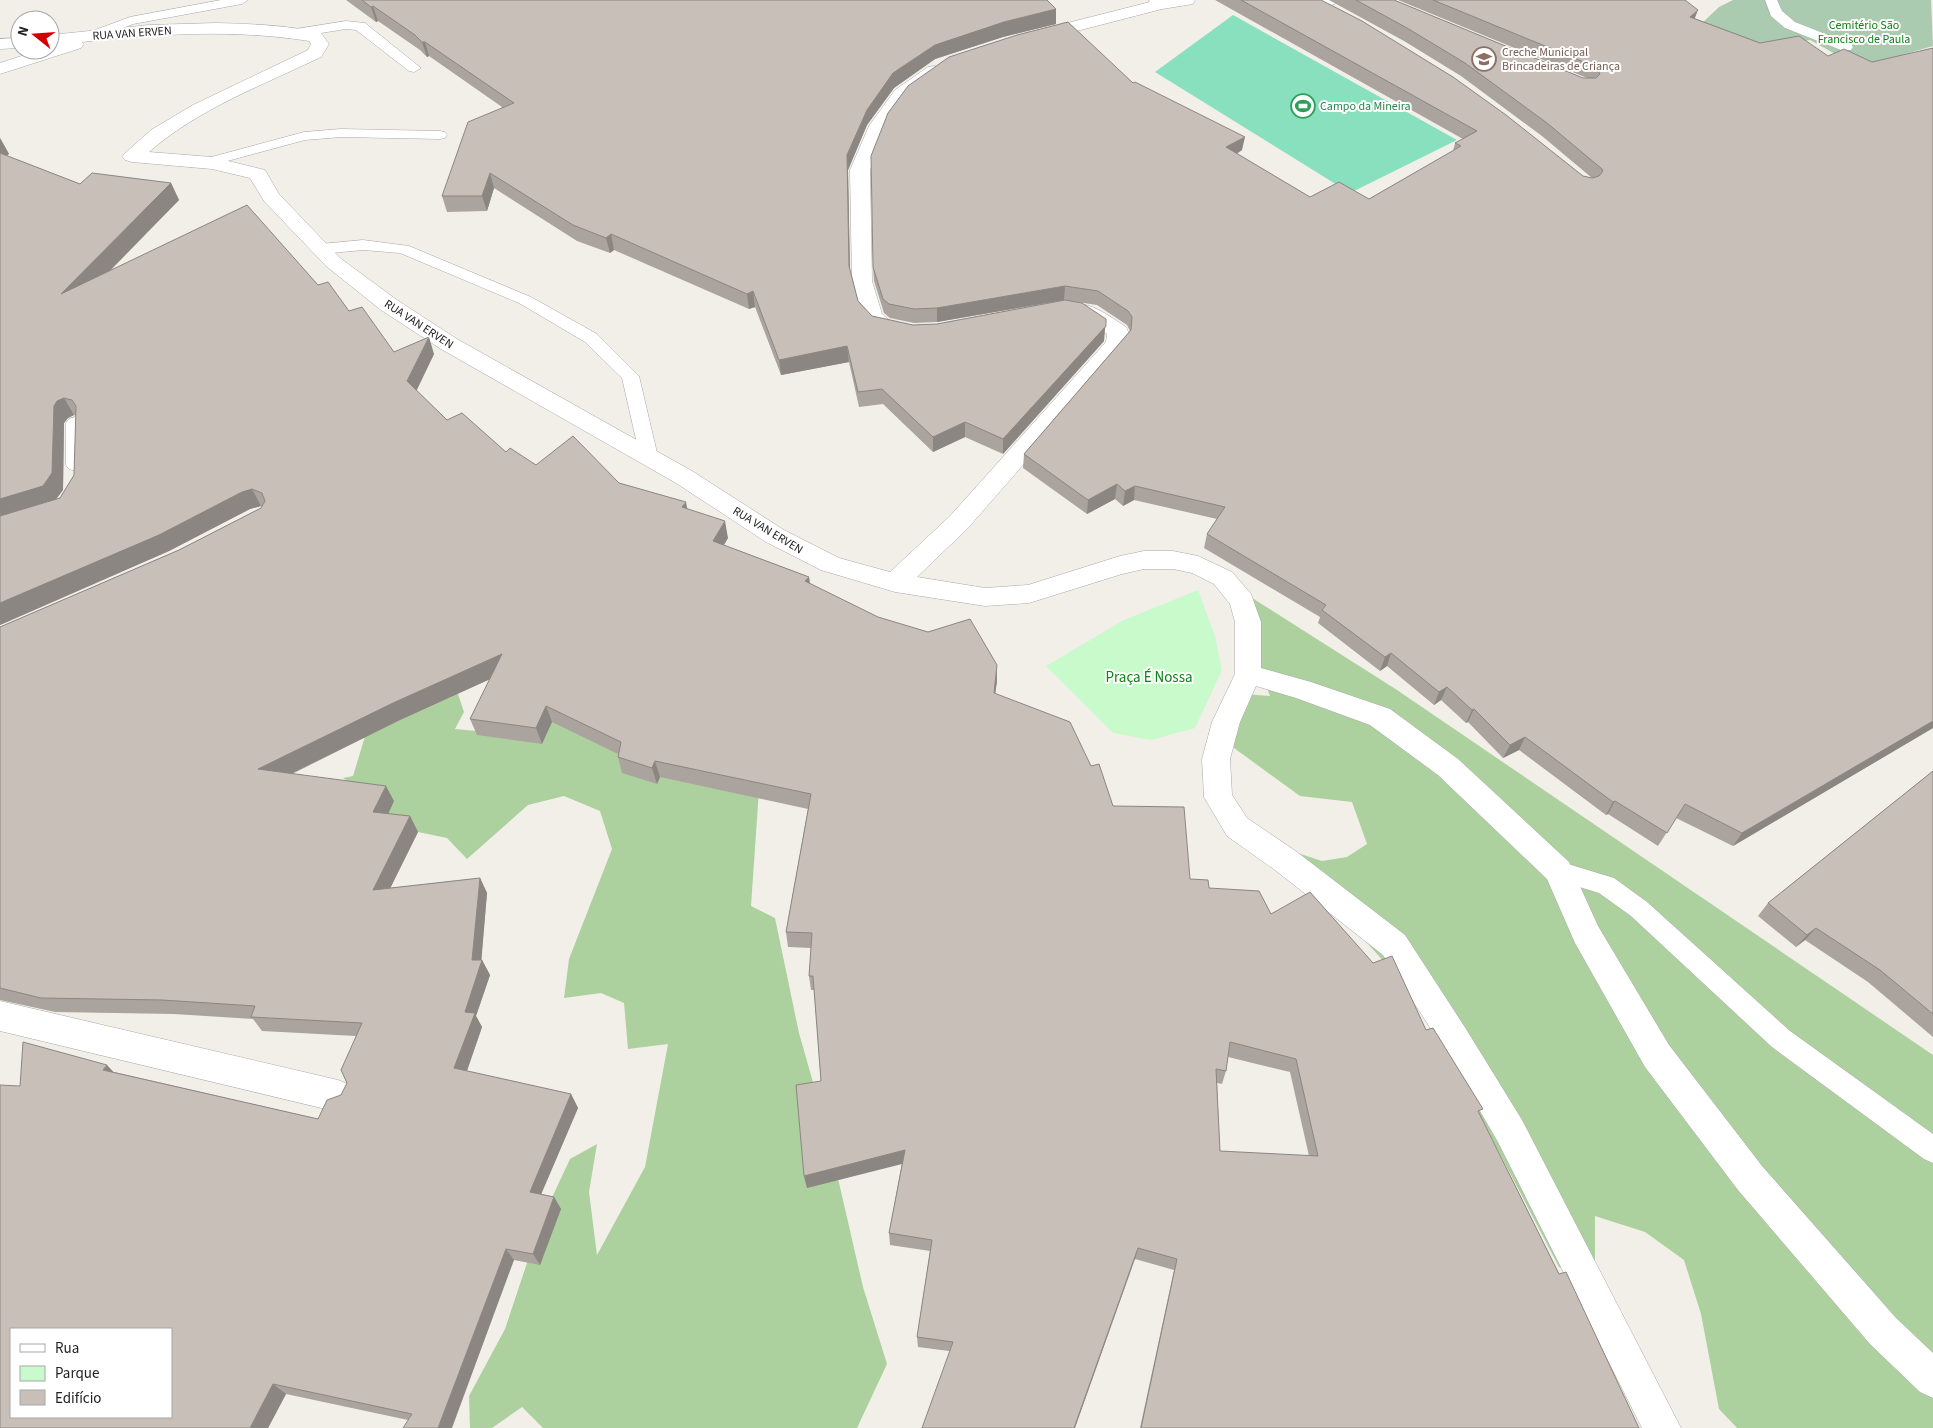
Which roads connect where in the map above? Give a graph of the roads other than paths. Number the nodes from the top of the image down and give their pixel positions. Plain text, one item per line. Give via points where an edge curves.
1 (242, 0) edge
2 (1187, 0) edge
3 (1771, 0) edge
4 (1319, 1) edge
5 (1159, 2) edge
6 (1341, 15) edge
7 (296, 33) junction
8 (92, 36) junction
9 (60, 39) edge
10 (1019, 41) edge
11 (1846, 47) dead end
12 (951, 63) edge
13 (0, 68) edge
14 (414, 68) dead end
15 (440, 135) dead end
16 (209, 162) junction
17 (321, 249) junction
18 (1056, 309) edge
19 (922, 331) edge
20 (75, 423) edge
21 (649, 457) junction
22 (75, 482) edge
23 (895, 583) junction
24 (1248, 674) junction
25 (1558, 870) junction
26 (0, 1016) edge
27 (338, 1096) edge
28 (1933, 1150) edge
29 (1933, 1378) edge
30 (1662, 1428) edge

1 - 8 lane via 130,20
2 - 5 street
3 - 11 lane via 1776,13 1790,25
4 - 6 street
5 - 10 street
7 - 8 street, RUA VAN ERVEN via 214,28
7 - 14 lane via 346,25 360,26
7 - 16 street, RUA VAN ERVEN via 315,37 320,44 315,54 198,109 158,134 132,156
8 - 9 street, RUA VAN ERVEN
8 - 13 street via 66,48
12 - 19 street via 942,65 902,94 878,126 860,170 862,281 872,316 894,329
15 - 16 lane via 341,133 304,136
16 - 17 street, RUA VAN ERVEN via 258,174 271,197
17 - 21 street, RUA VAN ERVEN via 389,305 449,344
17 - 21 lane via 363,245 403,249 525,300 591,338 630,376
18 - 23 street via 1088,312 1118,332 1117,343 959,522
20 - 22 lane
21 - 23 street, RUA VAN ERVEN via 775,536 830,564
23 - 24 street, RUA VAN ERVEN via 985,597 1029,594 1144,560 1173,560 1198,565 1223,578 1242,601 1248,622
24 - 25 street via 1301,689 1380,718 1448,767
24 - 30 street via 1226,722 1216,759 1218,797 1237,827 1394,945 1510,1131
25 - 28 lane via 1606,885 1639,909 1781,1039
25 - 29 street via 1586,934 1656,1056 1750,1178 1883,1331
26 - 27 street

